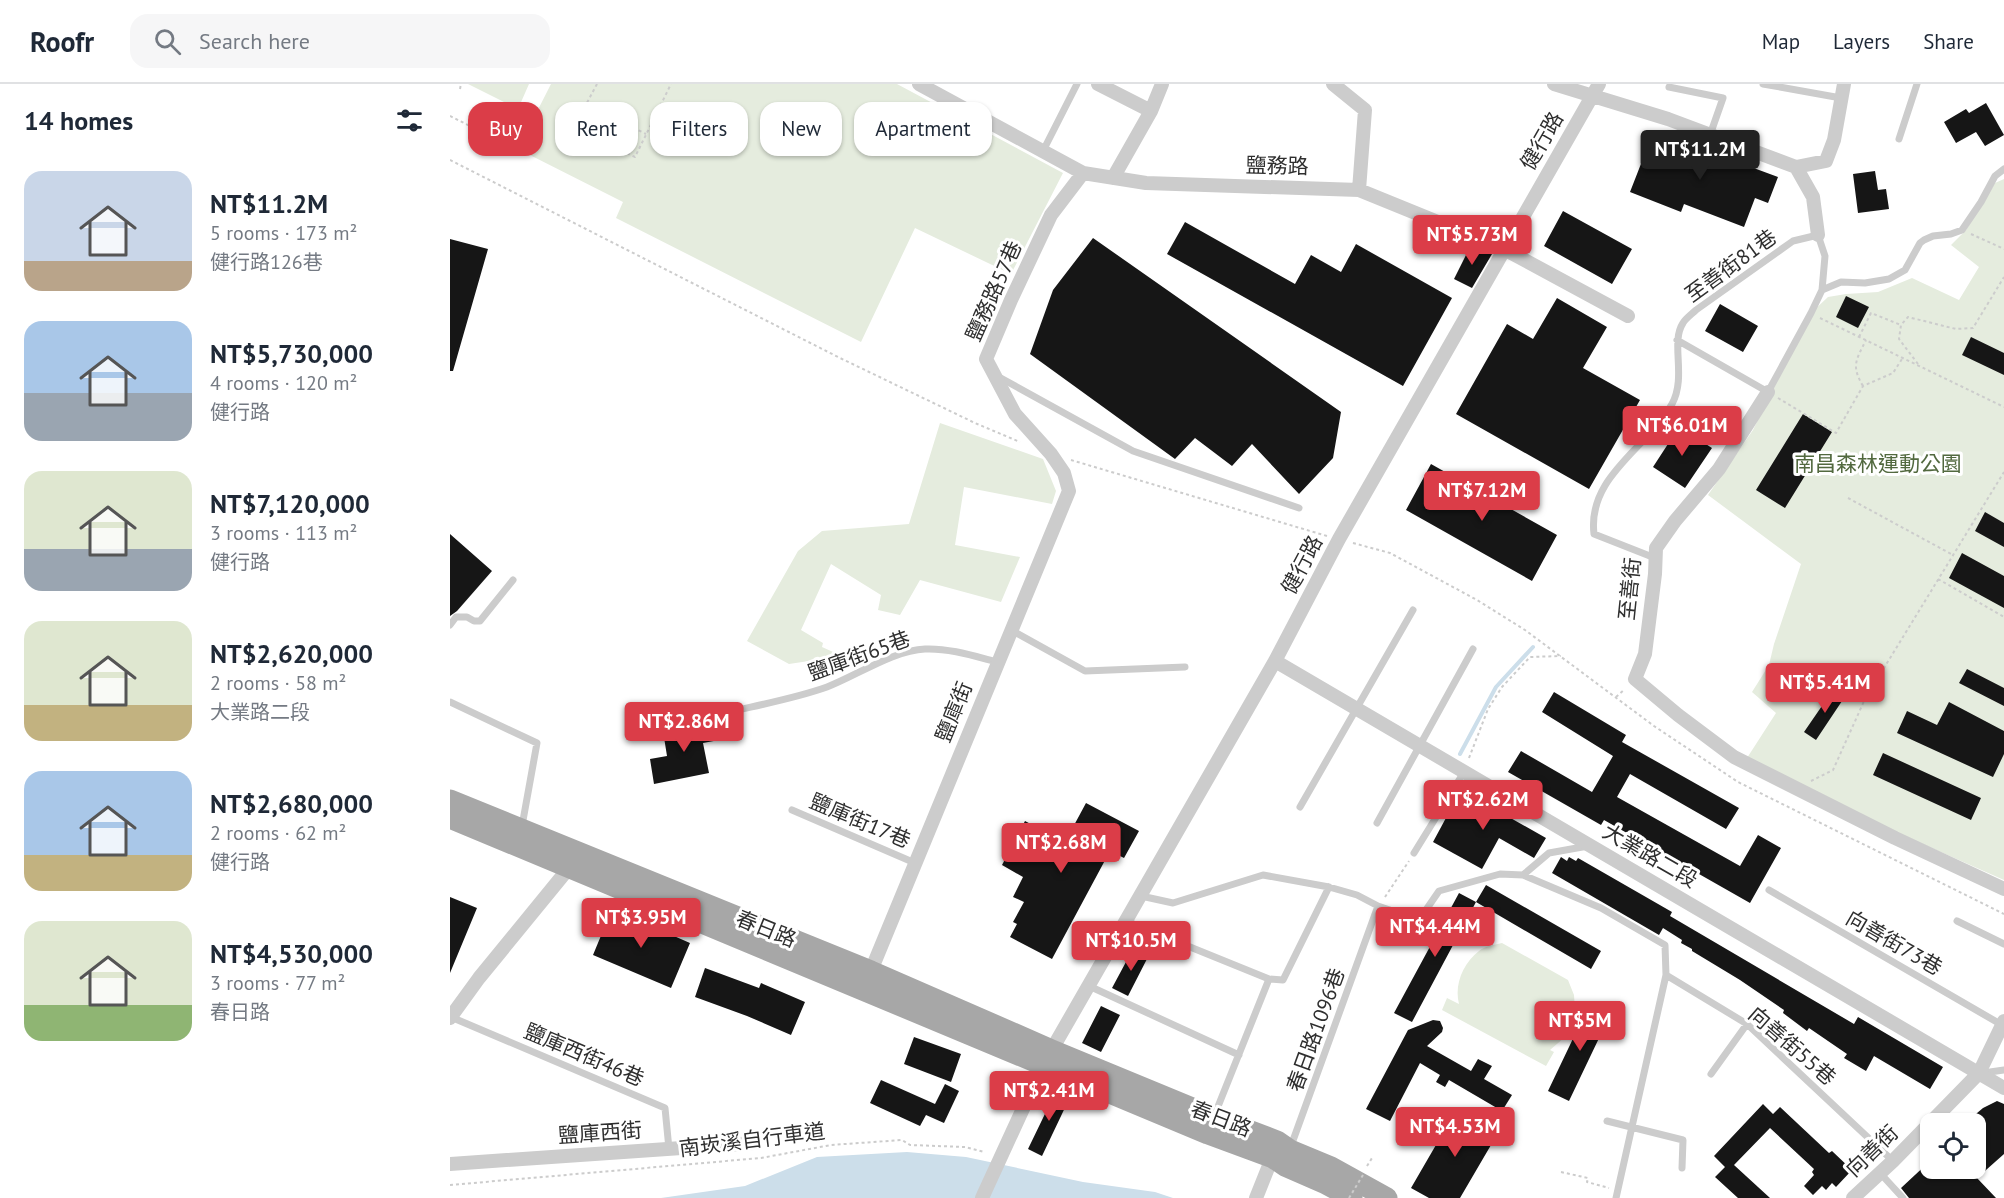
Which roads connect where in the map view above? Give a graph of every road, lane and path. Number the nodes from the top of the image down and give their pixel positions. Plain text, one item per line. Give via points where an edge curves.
1 (461, 84) edge
2 (597, 84) edge
3 (671, 84) edge
4 (919, 84) edge
5 (1077, 84) edge
6 (1098, 84) edge
7 (1162, 84) edge
8 (1333, 84) edge
9 (1554, 84) edge
10 (1763, 84) edge
11 (1917, 84) edge
12 (1669, 87) dead end
13 (460, 89) dead end
14 (1595, 90) edge
15 (1843, 91) edge
16 (587, 102) edge
17 (1151, 111) junction
18 (450, 116) edge
19 (468, 125) edge
20 (638, 130) edge
21 (646, 134) junction
22 (1710, 135) junction
23 (1899, 140) dead end
24 (638, 151) edge
25 (1043, 151) junction
26 (450, 160) edge
27 (1796, 166) junction
28 (2004, 169) edge
29 (1083, 173) junction
30 (1113, 178) junction
31 (1359, 190) junction
32 (1962, 230) junction
33 (1818, 235) junction
34 (1504, 249) junction
35 (2004, 249) edge
36 (2004, 277) edge
37 (1822, 290) junction
38 (1811, 314) junction
39 (1628, 316) dead end
40 (1901, 325) junction
41 (1859, 337) junction
42 (1677, 340) junction
43 (1866, 340) junction
44 (1903, 358) junction
45 (1920, 366) junction
46 (994, 374) junction
47 (1863, 387) junction
48 (1768, 392) junction
49 (2004, 407) edge
50 (1029, 445) dead end
51 (1051, 454) joint
52 (1070, 459) dead end
53 (2004, 472) edge
54 (1848, 498) dead end
55 (1299, 508) dead end
56 (1333, 537) dead end
57 (1344, 540) dead end
58 (1953, 555) junction
59 (1655, 558) junction
60 (1938, 579) junction
61 (513, 580) dead end
62 (1413, 610) dead end
63 (2004, 617) edge
64 (450, 625) edge
65 (1011, 630) junction
66 (1546, 645) dead end
67 (1473, 649) dead end
68 (1561, 656) dead end
69 (997, 662) junction
70 (1275, 662) junction
71 (1185, 667) dead end
72 (450, 702) edge
73 (1357, 709) junction
74 (733, 711) dead end
75 (1419, 746) junction
76 (1457, 768) junction
77 (1797, 789) junction
78 (450, 800) edge
79 (1300, 807) dead end
80 (792, 810) dead end
81 (450, 818) edge
82 (1377, 823) dead end
83 (521, 829) junction
84 (1590, 846) junction
85 (1414, 854) joint
86 (574, 861) junction
87 (915, 863) junction
88 (1522, 875) junction
89 (1329, 887) junction
90 (2004, 889) edge
91 (1769, 890) dead end
92 (1386, 895) dead end
93 (1141, 896) junction
94 (1378, 906) junction
95 (1126, 921) junction
96 (1957, 921) dead end
97 (2004, 944) edge
98 (1666, 975) junction
99 (1269, 979) junction
100 (867, 980) junction
101 (1089, 986) junction
102 (450, 1017) edge
103 (2003, 1023) edge
104 (1747, 1024) junction
105 (1239, 1055) junction
106 (1047, 1058) junction
107 (2004, 1070) edge
108 (1979, 1073) junction
109 (1711, 1074) dead end
110 (2004, 1088) edge
111 (1607, 1121) dead end
112 (1211, 1125) junction
113 (1630, 1127) junction
114 (754, 1143) dead end
115 (669, 1149) junction
116 (984, 1152) dead end
117 (1281, 1154) junction
118 (1893, 1161) junction
119 (450, 1164) edge
120 (1682, 1168) dead end
121 (1561, 1172) dead end
122 (1880, 1173) junction
123 (1363, 1174) dead end
124 (450, 1185) edge
125 (1616, 1194) edge
126 (1257, 1196) edge
127 (982, 1198) edge
128 (1350, 1198) edge
129 (1387, 1198) edge
130 (1853, 1198) edge
131 (1903, 1198) edge

1 - 13 path
2 - 16 path
3 - 21 path
4 - 25 street, 鹽務路
5 - 25 lane
6 - 17 street
7 - 17 street
8 - 31 street via 1365,110
9 - 14 street
10 - 15 lane
11 - 23 lane
12 - 22 lane via 1723,99
14 - 22 street
14 - 34 street, 健行路
15 - 27 street via 1826,161
17 - 30 street
18 - 19 path
20 - 21 path
21 - 24 path
22 - 27 street
25 - 29 street, 鹽務路
26 - 50 path via 838,357
27 - 33 street via 1813,197
28 - 32 lane via 1995,176
29 - 30 street, 鹽務路
29 - 46 street, 鹽務路57巷 via 1051,215 1011,300 986,358
30 - 31 street, 鹽務路 via 1146,183
31 - 34 street, 鹽務路
32 - 35 path
32 - 37 lane via 1924,240 1905,270 1889,279 1841,282
33 - 37 lane, 至善街 via 1825,256
33 - 42 lane, 至善街81巷 via 1793,241 1696,309 1682,324
34 - 39 street, 鹽務路
34 - 70 street, 健行路 via 1339,539
36 - 40 path via 1973,328 1956,329 1908,317
37 - 38 lane, 至善街
38 - 41 path
38 - 48 lane, 至善街
40 - 41 path via 1871,313
40 - 45 path via 1899,339
41 - 43 path
42 - 48 lane
42 - 59 lane via 1680,380 1673,403 1620,464 1606,484 1592,518 1594,534
43 - 44 path
43 - 47 path via 1855,362
44 - 45 path
44 - 47 path via 1893,373
45 - 49 path
46 - 51 street, 鹽務路57巷 via 1015,414
46 - 55 lane via 1133,450
47 - 48 path via 1836,433
48 - 59 street, 至善街 via 1719,469 1656,548
51 - 65 street, 鹽庫街 via 1064,473 1069,490
52 - 56 path
53 - 58 path
54 - 58 path
57 - 66 path via 1389,553 1477,600
58 - 60 path
59 - 77 street, 至善街 via 1645,654 1635,679 1734,757
60 - 63 path
60 - 77 path via 1865,699 1833,770
61 - 64 lane via 480,621 456,617
62 - 73 lane
65 - 69 street, 鹽庫街
65 - 71 lane via 1085,671
67 - 75 lane
68 - 76 path via 1530,657 1502,687
69 - 74 lane, 鹽庫街65巷 via 924,649 886,659 824,688
69 - 87 street, 鹽庫街
70 - 73 street, 大業路二段
70 - 93 street, 健行路
72 - 83 lane via 537,743
73 - 75 street, 大業路二段
73 - 79 lane
75 - 76 street, 大業路二段
75 - 82 lane
76 - 84 street, 大業路二段
76 - 85 lane
77 - 90 street, 至善街
78 - 83 main road, 春日路
80 - 87 lane, 鹽庫街17巷
81 - 86 main road, 春日路
83 - 86 main road, 春日路
84 - 88 lane via 1549,853
84 - 108 street, 大業路二段
85 - 92 path
86 - 100 main road, 春日路
86 - 102 street
87 - 100 street, 鹽庫街
88 - 94 lane via 1500,874 1439,891 1419,920
88 - 98 lane via 1602,908 1665,945
89 - 93 lane via 1263,875 1173,903
89 - 94 lane
89 - 99 lane via 1283,980
91 - 103 lane, 向善街73巷
93 - 95 street, 健行路
94 - 117 lane, 春日路1096巷
95 - 99 lane
95 - 101 street, 健行路
96 - 97 lane
98 - 104 lane, 向善街55巷
98 - 113 lane
99 - 105 lane
100 - 106 main road, 春日路
101 - 105 lane
101 - 106 street, 健行路
102 - 115 lane, 鹽庫西街46巷 via 665,1108
103 - 108 street, 向善街
104 - 109 lane
104 - 118 lane, 向善街55巷
105 - 112 lane
106 - 112 main road, 春日路
106 - 127 street, 健行路
107 - 108 lane
108 - 110 street, 大業路二段
108 - 118 street, 向善街
111 - 113 lane
112 - 117 main road, 春日路
113 - 120 lane via 1683,1140
113 - 125 lane
114 - 115 street, 鹽庫西街
115 - 119 street, 鹽庫西街
116 - 124 path, 南崁溪自行車道 via 965,1147 910,1145 902,1140 831,1145 761,1158
117 - 126 street
117 - 128 main road, 春日路
117 - 129 main road, 春日路 via 1331,1167
118 - 122 street, 向善街
121 - 125 path via 1588,1178 1587,1182
122 - 130 street, 向善街
122 - 131 lane
123 - 128 path, bridge

